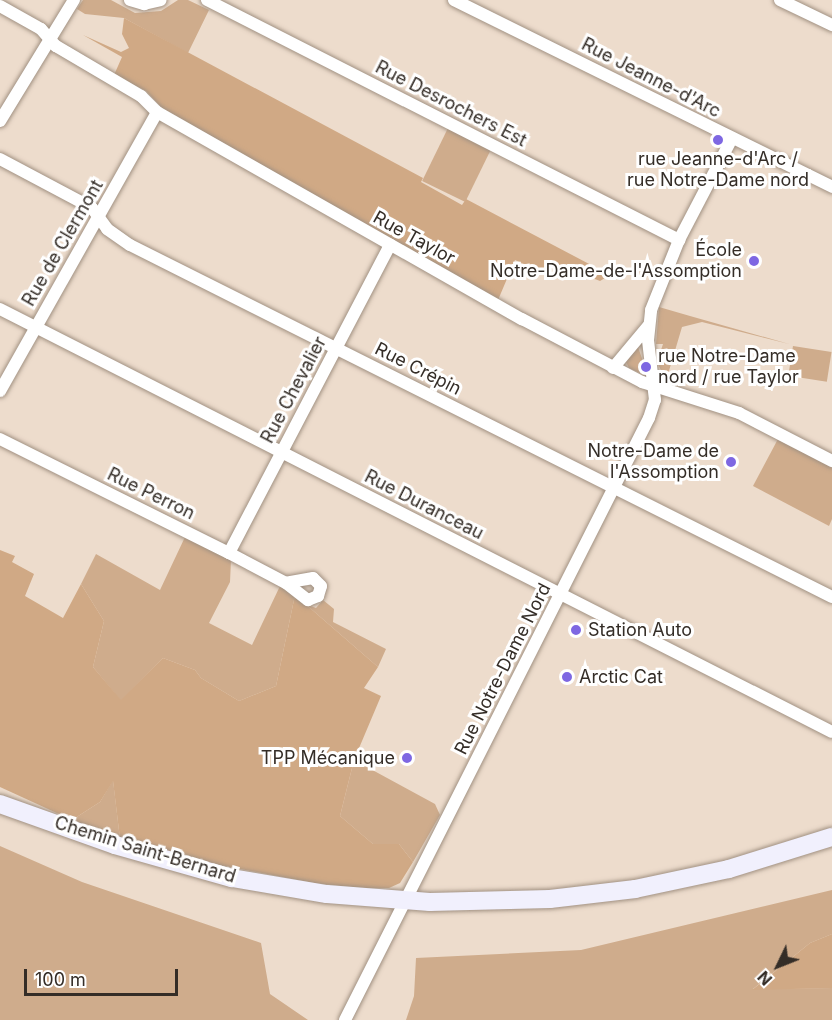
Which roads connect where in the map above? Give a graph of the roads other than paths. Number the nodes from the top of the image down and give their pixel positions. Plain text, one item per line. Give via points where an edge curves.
1 (74, 0) edge
2 (130, 0) edge
3 (161, 0) edge
4 (207, 0) edge
5 (454, 0) edge
6 (780, 0) edge
7 (0, 6) edge
8 (832, 25) edge
9 (50, 37) junction
10 (157, 112) junction
11 (0, 121) edge
12 (732, 138) junction
13 (0, 159) edge
14 (832, 187) edge
15 (98, 217) junction
16 (680, 240) junction
17 (390, 245) junction
18 (0, 309) edge
19 (649, 326) junction
20 (35, 327) junction
21 (336, 348) junction
22 (613, 368) junction
23 (654, 386) junction
24 (0, 391) edge
25 (0, 439) edge
26 (282, 452) junction
27 (832, 461) edge
28 (614, 488) junction
29 (229, 553) junction
30 (286, 583) dead end
31 (561, 594) junction
32 (832, 597) edge
33 (832, 732) edge
34 (0, 798) edge
35 (0, 804) edge
36 (27, 812) junction
37 (832, 837) edge
38 (406, 901) junction
39 (345, 1020) edge

1 - 9 street
2 - 3 street via 149,4
4 - 16 street, Rue Desrochers Est
5 - 12 street, Rue Jeanne-d'Arc
6 - 8 street
7 - 9 street, Rue Taylor
9 - 10 street, Rue Taylor via 56,46 141,96
9 - 11 street
10 - 15 street, Rue de Clermont
10 - 17 street, Rue Taylor
12 - 14 street, Rue Jeanne-d'Arc
12 - 16 street, Rue Notre-Dame Nord
13 - 15 street, Rue Crépin via 92,208
15 - 20 street, Rue de Clermont
15 - 21 street, Rue Crépin via 107,229 130,245
16 - 19 street, Rue Notre-Dame Nord via 660,284
17 - 21 street, Rue Chevalier
17 - 22 street, Rue Taylor
18 - 20 street, Rue Duranceau
19 - 22 street, Rue Notre-Dame Nord
19 - 23 street, Rue Notre-Dame Nord
20 - 24 street, Rue de Clermont
20 - 26 street, Rue Duranceau
21 - 26 street, Rue Chevalier
21 - 28 street, Rue Crépin
22 - 23 street, Rue Taylor
23 - 27 street, Rue Taylor via 739,413
23 - 28 street, Rue Notre-Dame Nord via 652,410
25 - 29 street, Rue Perron
26 - 29 street, Rue Chevalier
26 - 31 street, Rue Duranceau
28 - 31 street, Rue Notre-Dame Nord
28 - 32 street, Rue Crépin
29 - 30 street, Rue Perron
31 - 33 street, Rue Duranceau
31 - 38 street, Rue Notre-Dame Nord
34 - 36 street, Chemin Saint-Bernard
35 - 36 street, Chemin Saint-Bernard
36 - 38 street, Chemin Saint-Bernard via 84,835 221,876 310,892
37 - 38 street, Chemin Saint-Bernard via 729,869 613,892 493,902
38 - 39 street, Rue Notre-Dame Nord

